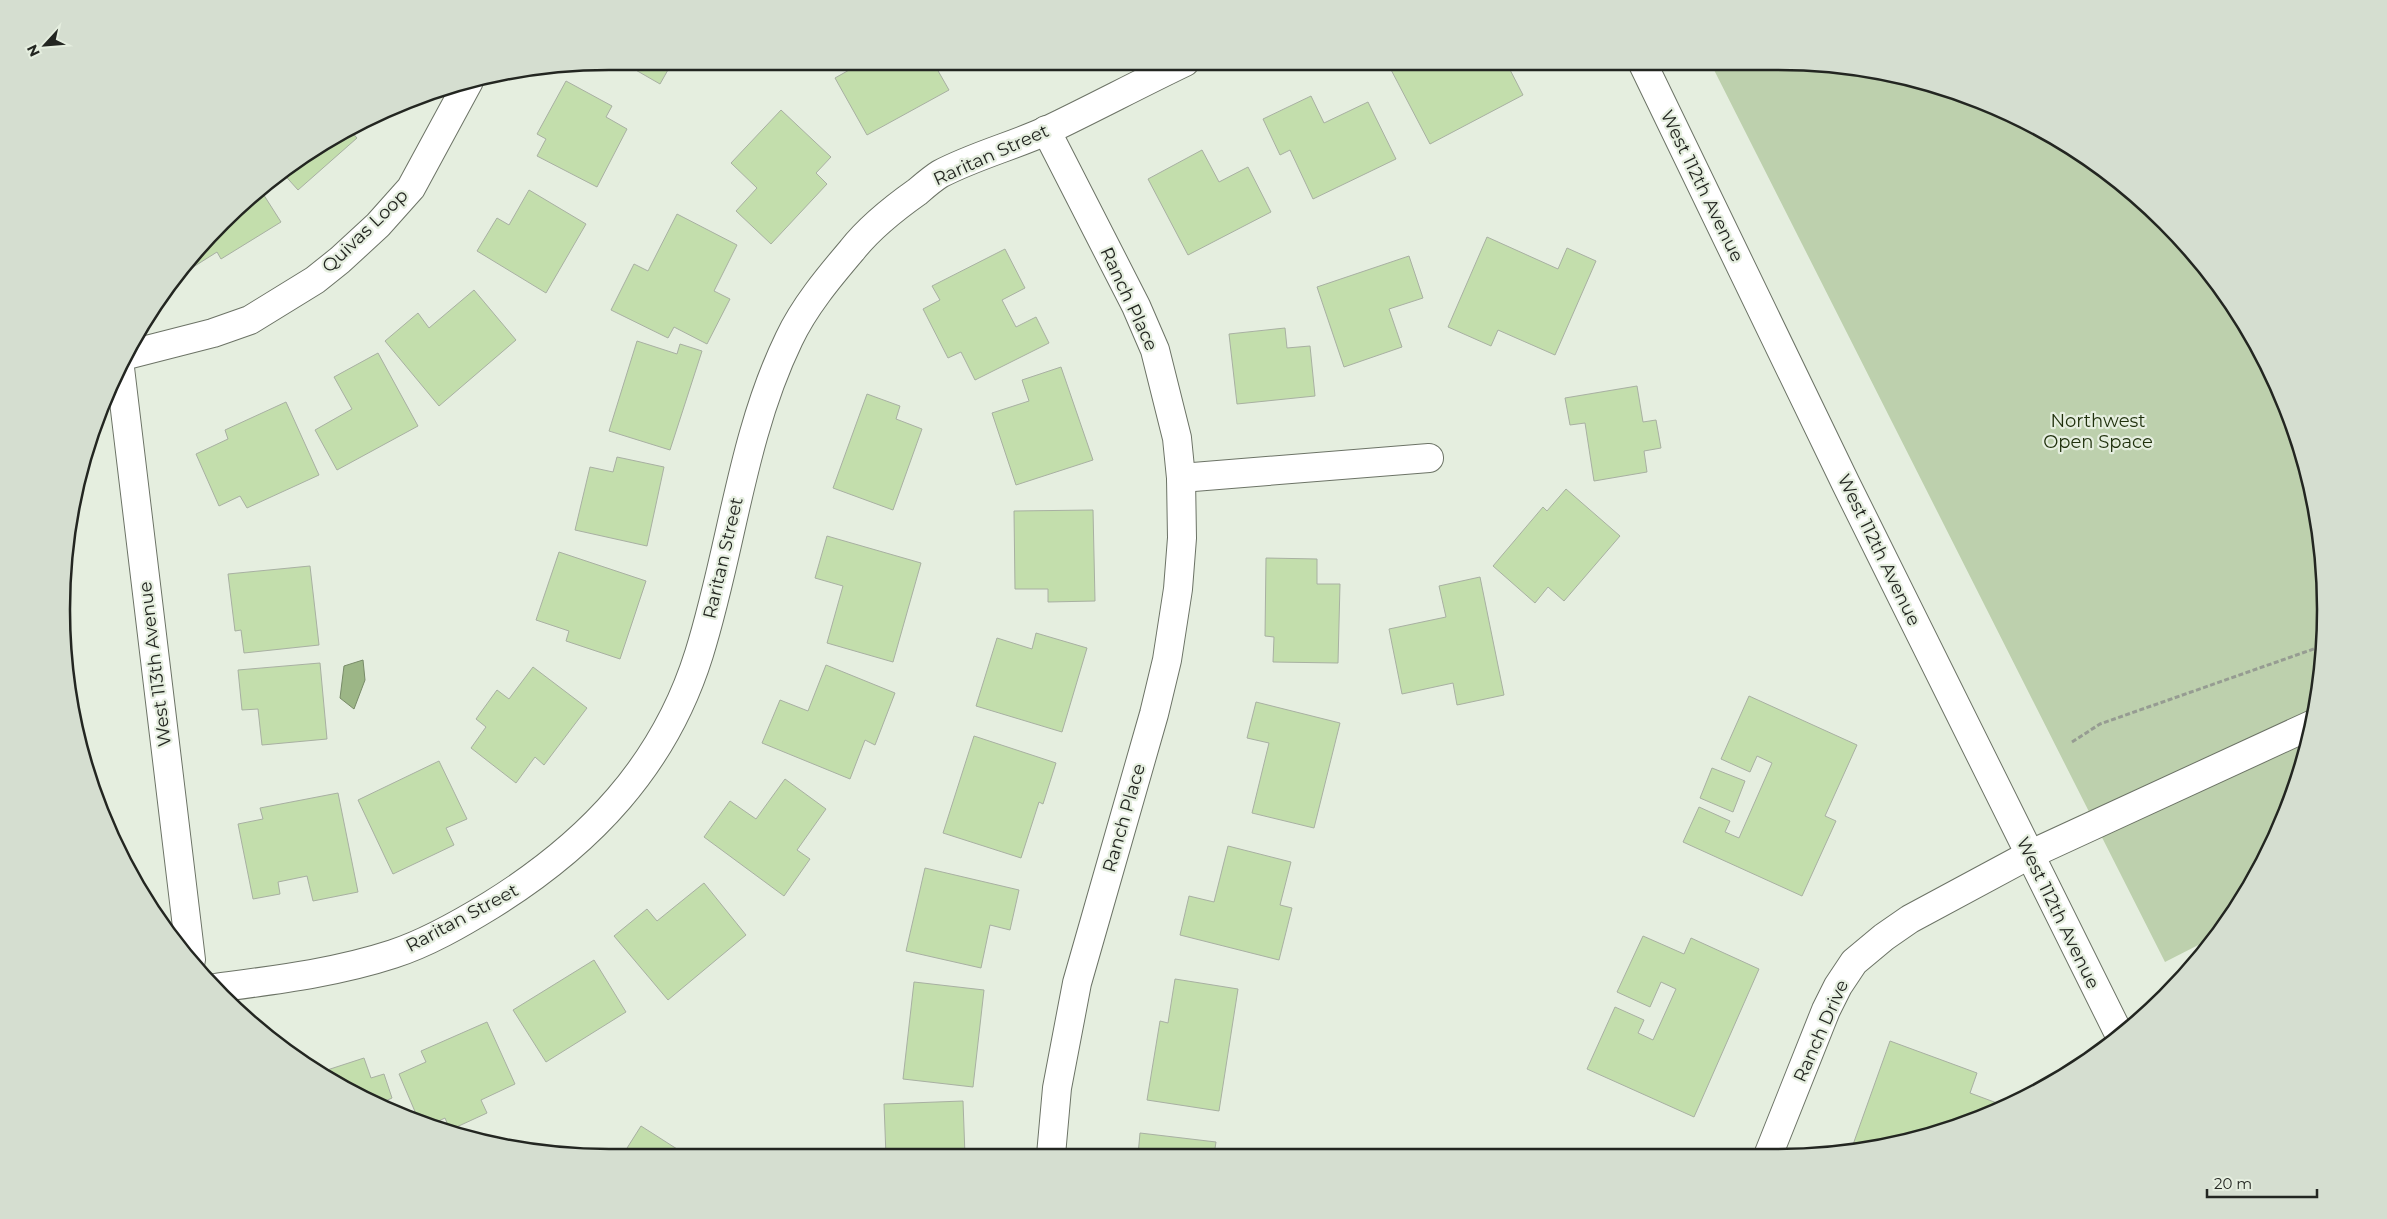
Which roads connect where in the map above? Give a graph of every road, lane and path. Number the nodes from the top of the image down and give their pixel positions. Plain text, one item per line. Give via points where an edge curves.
1 (1169, 70) edge
2 (1646, 70) edge
3 (464, 90) edge
4 (1046, 130) junction
5 (135, 353) edge
6 (122, 381) edge
7 (1429, 458) dead end
8 (1181, 478) junction
9 (2316, 648) edge
10 (2304, 728) edge
11 (2072, 742) dead end
12 (2030, 856) junction
13 (190, 948) edge
14 (224, 987) edge
15 (2117, 1029) edge
16 (1052, 1149) edge
17 (1771, 1149) edge

1 - 4 street, Raritan Street
2 - 12 street, West 112th Avenue
3 - 5 street, Quivas Loop via 410,188 378,225 340,260 250,320 213,334
4 - 8 street, Ranch Place via 1136,306 1155,350 1177,438
4 - 14 street, Raritan Street via 938,175 882,218 853,248 805,312 789,338 760,412 745,461 699,654 675,716 630,787 591,830 529,882 474,916 394,954 303,976
6 - 13 street, West 113th Avenue
7 - 8 street
8 - 16 street, Ranch Place via 1182,538 1167,660 1077,983 1058,1088
9 - 11 path via 2100,724
10 - 12 street, Ranch Drive
12 - 15 street, West 112th Avenue
12 - 17 street, Ranch Drive via 1910,920 1854,962 1826,1010

